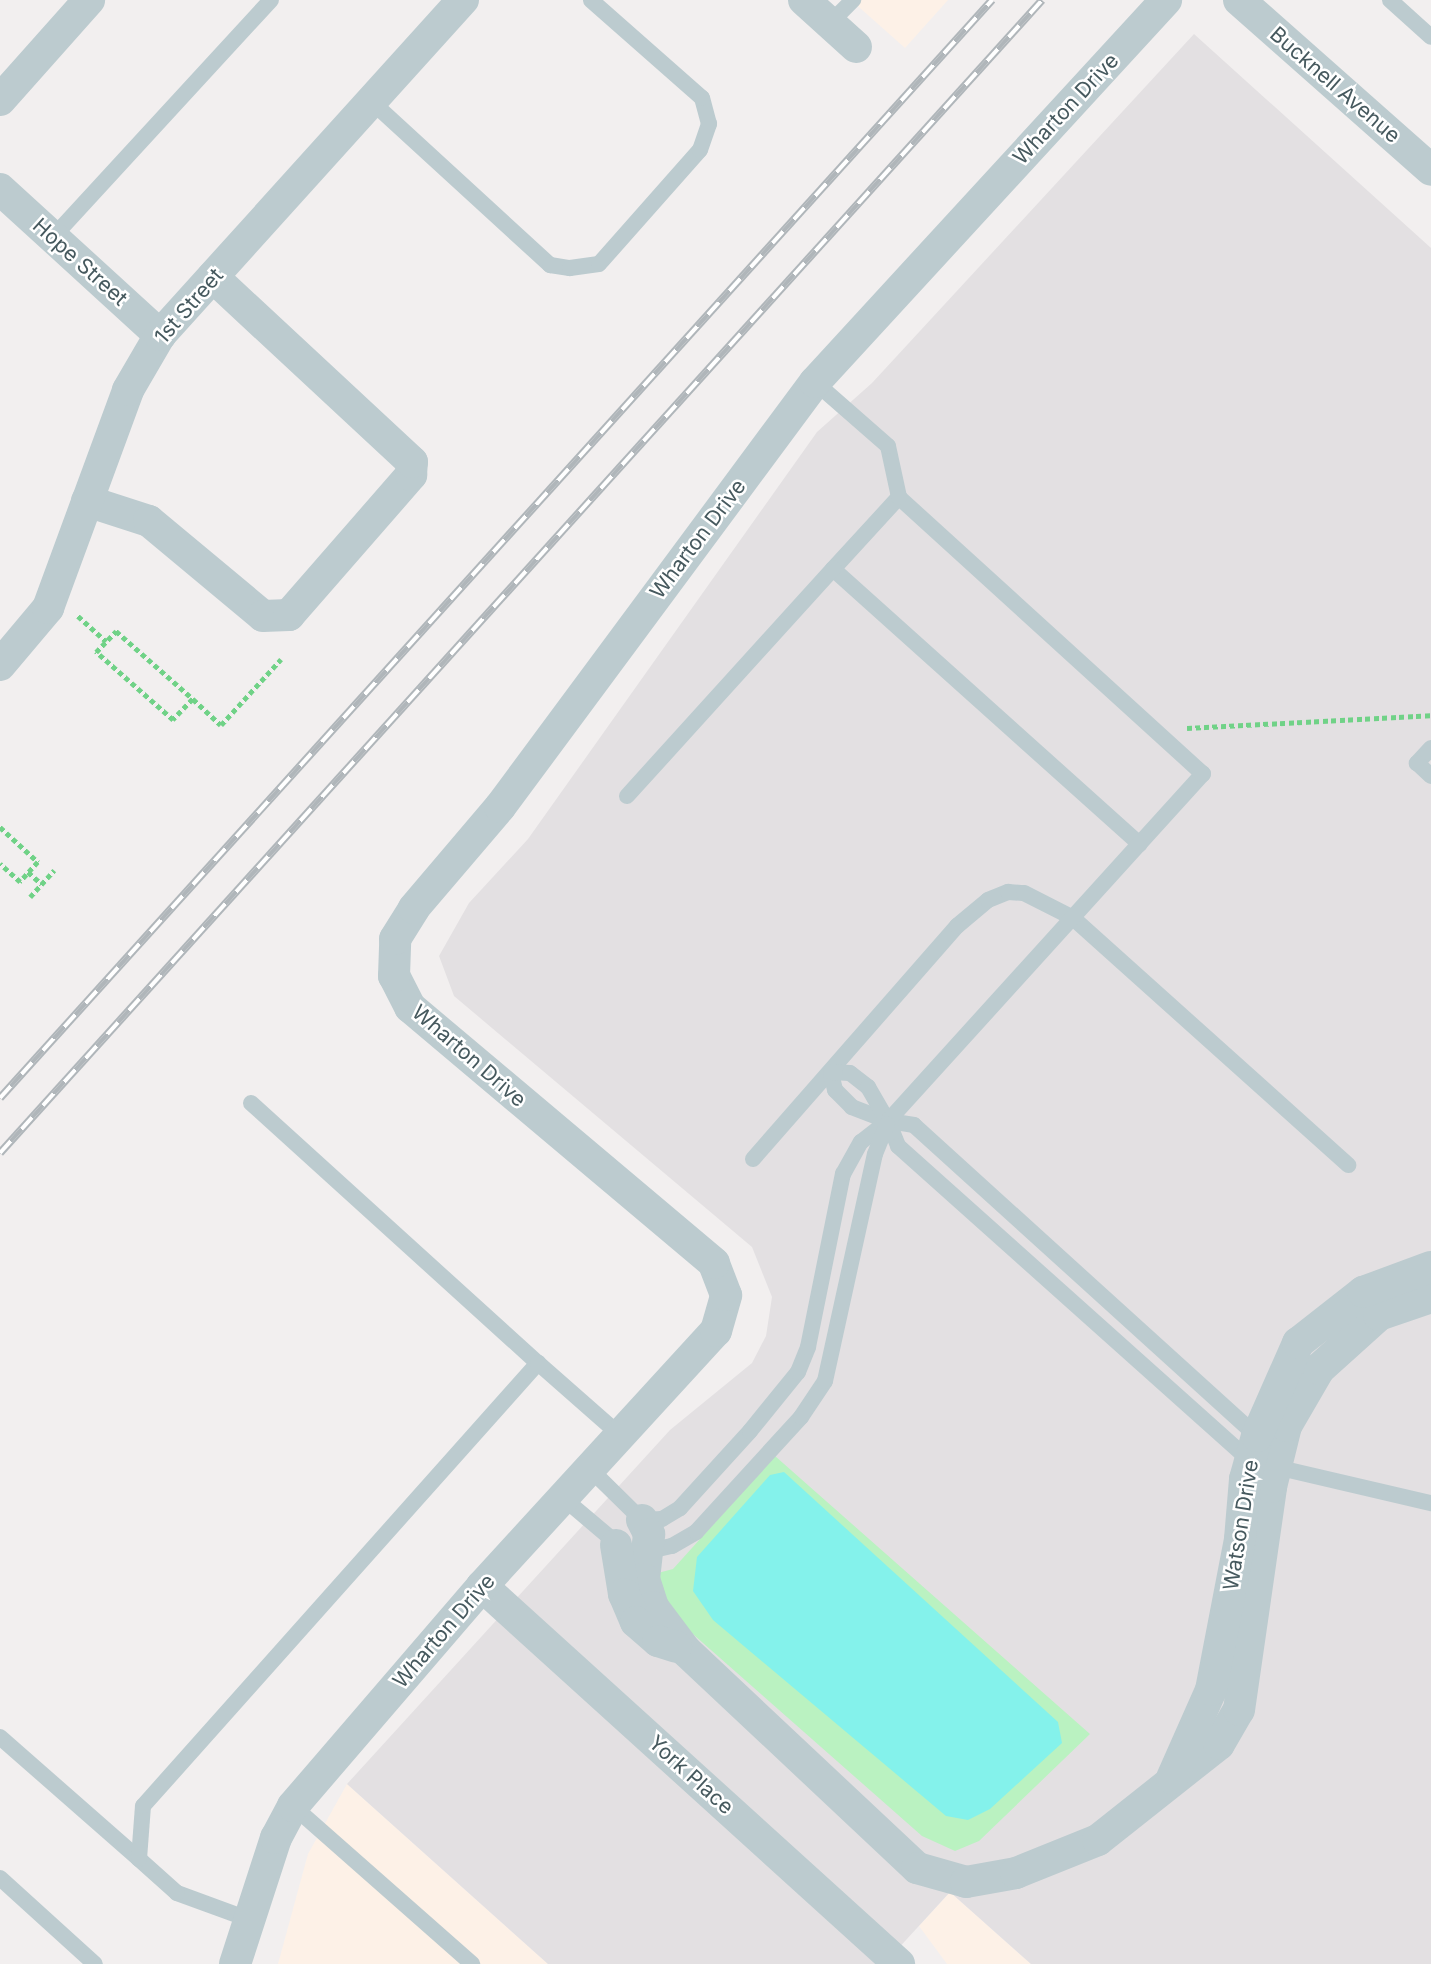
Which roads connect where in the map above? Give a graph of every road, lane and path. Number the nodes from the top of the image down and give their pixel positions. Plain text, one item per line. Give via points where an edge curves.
1 (89, 0) edge
2 (271, 0) edge
3 (463, 0) edge
4 (592, 0) edge
5 (804, 0) edge
6 (853, 0) edge
7 (1166, 0) edge
8 (1239, 0) edge
9 (1391, 0) edge
10 (830, 23) junction
11 (1431, 37) edge
12 (856, 47) dead end
13 (0, 100) edge
14 (371, 102) junction
15 (1431, 170) edge
16 (0, 189) edge
17 (53, 237) junction
18 (213, 277) junction
19 (160, 335) junction
20 (815, 382) junction
21 (899, 497) junction
22 (87, 501) junction
23 (833, 569) junction
24 (76, 614) dead end
25 (106, 641) junction
26 (281, 659) dead end
27 (0, 665) edge
28 (193, 699) junction
29 (1431, 715) edge
30 (1160, 733) junction
31 (1431, 748) edge
32 (1431, 776) edge
33 (627, 796) dead end
34 (0, 827) edge
35 (1140, 844) junction
36 (0, 864) edge
37 (54, 870) dead end
38 (28, 872) junction
39 (42, 884) junction
40 (30, 897) dead end
41 (1073, 918) junction
42 (831, 1072) junction
43 (251, 1103) dead end
44 (888, 1121) junction
45 (753, 1158) dead end
46 (1348, 1165) dead end
47 (1431, 1267) edge
48 (1431, 1297) edge
49 (538, 1363) junction
50 (620, 1435) junction
51 (1261, 1455) junction
52 (589, 1468) junction
53 (562, 1497) junction
54 (1431, 1503) edge
55 (642, 1520) junction
56 (616, 1545) junction
57 (649, 1552) junction
58 (482, 1586) junction
59 (686, 1651) junction
60 (0, 1737) edge
61 (293, 1806) junction
62 (139, 1858) junction
63 (0, 1878) edge
64 (248, 1919) junction
65 (95, 1964) edge
66 (236, 1964) edge
67 (472, 1964) edge
68 (899, 1964) edge

1 - 13 street
2 - 17 lane
3 - 14 street, 1st Street
4 - 14 lane via 702,98 709,124 700,150 599,264 550,265
5 - 10 street
6 - 10 lane
7 - 20 street, Wharton Drive
8 - 15 street, Bucknell Avenue
9 - 11 lane
10 - 12 street
14 - 18 street, 1st Street
16 - 17 street, Hope Street
17 - 19 street, Hope Street
18 - 19 street, 1st Street
18 - 22 street via 412,463 411,475 289,615 263,616 149,521
19 - 22 street, 1st Street via 128,390
20 - 21 lane via 888,446
20 - 50 street, Wharton Drive via 500,807 414,908 395,939 394,976 410,1007 714,1263 726,1295 716,1331
21 - 23 lane
21 - 30 lane
22 - 27 street, 1st Street via 48,608
23 - 33 lane
23 - 35 lane
24 - 25 path
25 - 28 path via 116,631
25 - 28 path via 96,652 173,720
26 - 28 path via 221,725
29 - 30 path via 1273,721
30 - 35 lane via 1203,774
31 - 32 lane via 1417,763
34 - 38 path via 38,862
35 - 41 lane
36 - 38 path via 20,882
37 - 39 path
38 - 39 path
39 - 40 path
41 - 42 lane via 1024,893 1008,892 988,901 957,926
41 - 44 lane
41 - 46 lane
42 - 44 lane via 850,1073 860,1080
42 - 44 lane via 835,1090 852,1107
42 - 45 lane
43 - 49 lane
44 - 51 lane via 898,1146
44 - 51 lane via 914,1125
44 - 55 lane via 861,1142 843,1174 808,1347 798,1372 680,1508 662,1519
44 - 57 lane via 875,1154 825,1381 801,1417 696,1532
47 - 51 street, Watson Drive via 1363,1292 1298,1343
48 - 51 street, Watson Drive via 1379,1315 1319,1369 1286,1426
49 - 50 lane
49 - 62 lane via 143,1806
50 - 52 street, Wharton Drive
51 - 54 lane
51 - 59 street, Watson Drive via 1211,1690 1172,1777 1098,1840 1016,1873 966,1882 917,1868
52 - 53 street, Wharton Drive
52 - 55 lane
53 - 56 lane
53 - 58 street, Wharton Drive
55 - 57 street, Watson Drive via 649,1534
56 - 57 lane
56 - 59 street, Watson Drive via 624,1594 636,1622 659,1641
57 - 59 street, Watson Drive via 644,1578 653,1607
58 - 61 street, Wharton Drive
58 - 68 street, York Place
60 - 62 lane
61 - 64 street, Wharton Drive via 276,1838
61 - 67 lane
62 - 64 lane via 177,1893
63 - 65 lane
64 - 66 street, Wharton Drive

